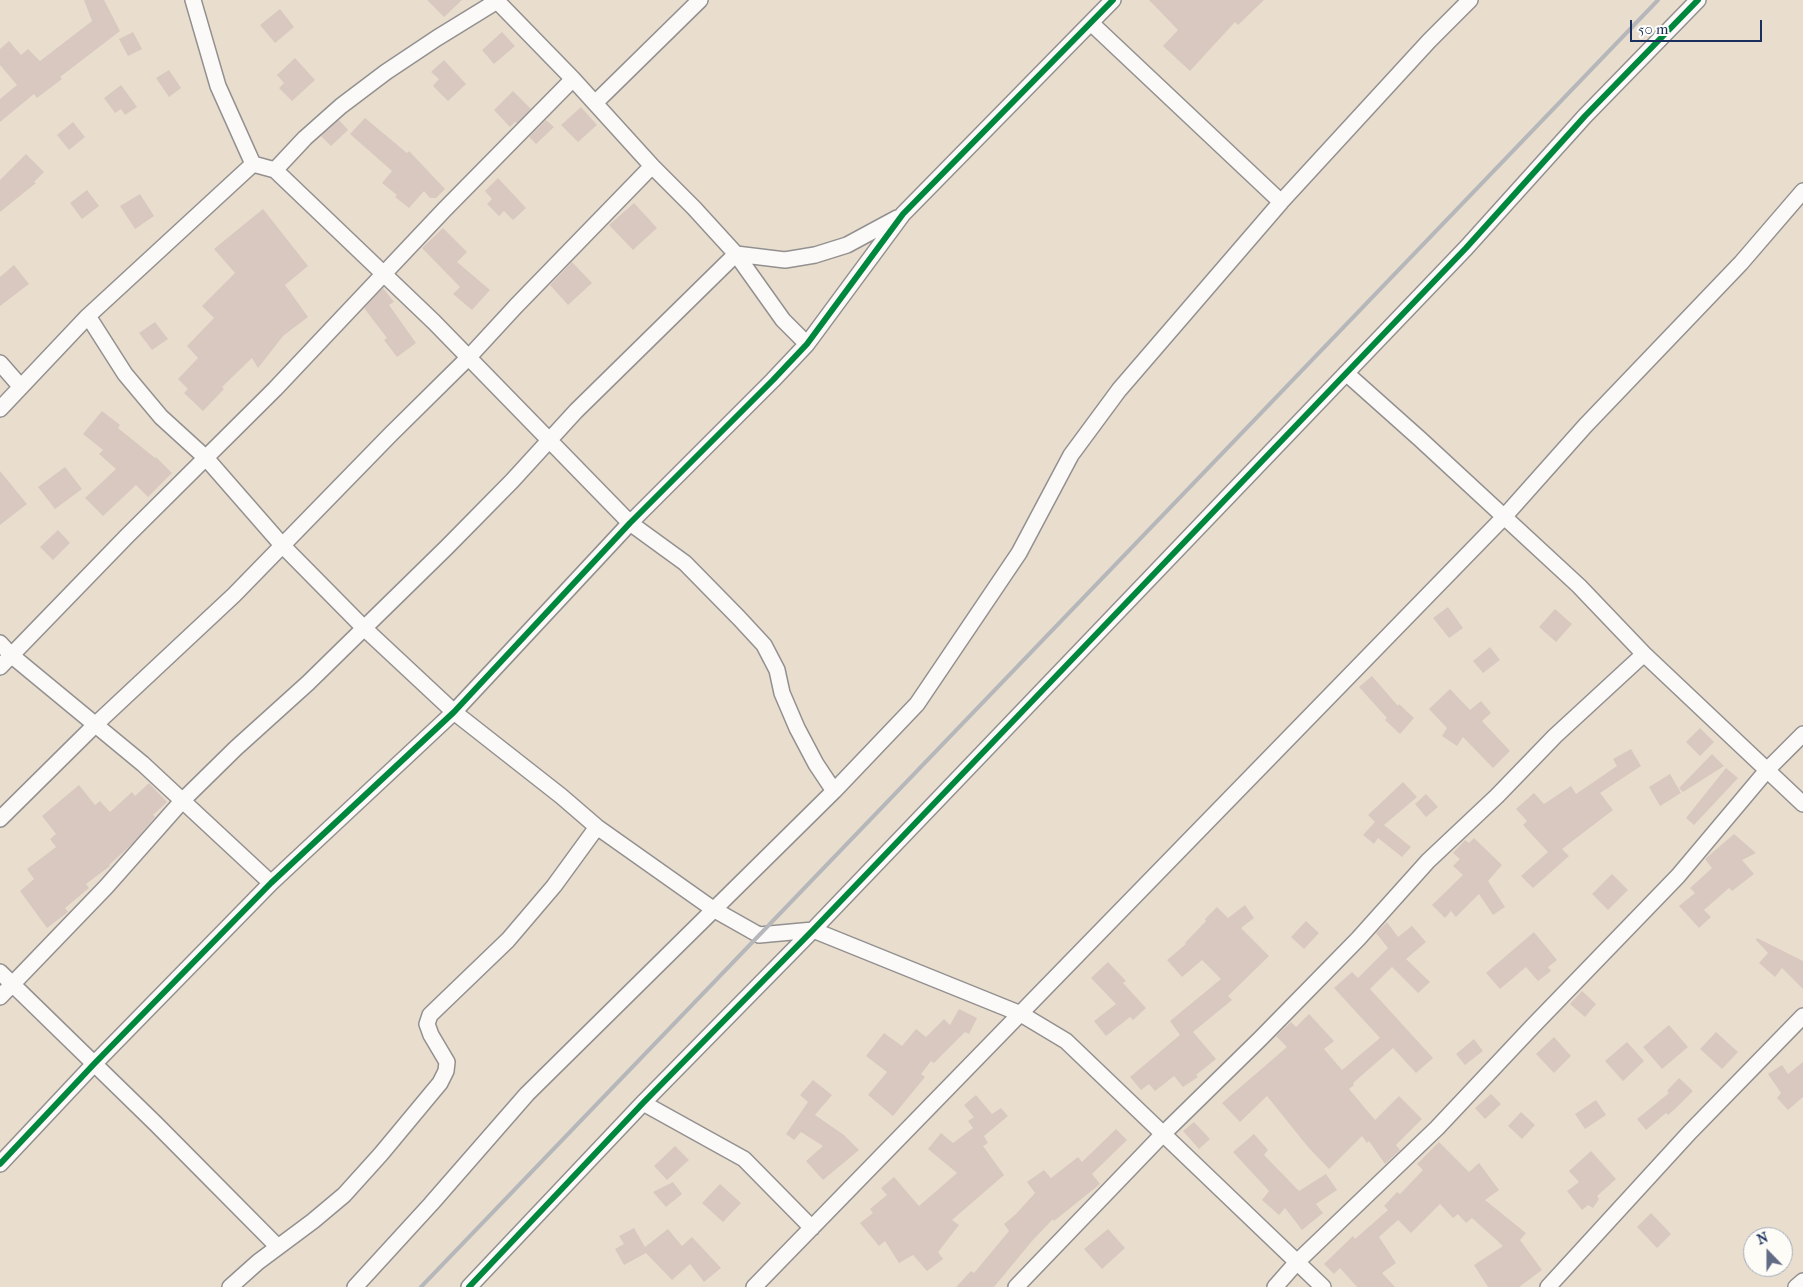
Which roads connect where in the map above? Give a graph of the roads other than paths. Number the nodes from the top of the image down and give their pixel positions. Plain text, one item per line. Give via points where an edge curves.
1 (193, 0) edge
2 (700, 0) edge
3 (1113, 0) edge
4 (1470, 0) edge
5 (1698, 0) edge
6 (497, 1) edge
7 (1091, 23) junction
8 (573, 79) junction
9 (595, 103) junction
10 (253, 164) junction
11 (652, 166) junction
12 (275, 170) junction
13 (1803, 191) edge
14 (1281, 202) junction
15 (903, 214) junction
16 (736, 254) junction
17 (383, 274) junction
18 (88, 316) junction
19 (807, 344) junction
20 (468, 357) junction
21 (0, 363) edge
22 (1346, 373) junction
23 (21, 387) junction
24 (0, 409) edge
25 (549, 441) junction
26 (206, 458) junction
27 (1504, 517) junction
28 (630, 523) junction
29 (282, 545) junction
30 (364, 628) junction
31 (0, 643) edge
32 (1644, 654) junction
33 (11, 655) junction
34 (0, 667) edge
35 (454, 712) junction
36 (96, 724) junction
37 (1803, 735) edge
38 (1768, 770) junction
39 (834, 792) junction
40 (183, 800) junction
41 (1803, 804) edge
42 (0, 819) edge
43 (597, 827) junction
44 (271, 883) junction
45 (713, 909) junction
46 (813, 930) junction
47 (0, 972) edge
48 (13, 984) junction
49 (0, 997) edge
50 (1021, 1014) junction
51 (1803, 1016) edge
52 (94, 1064) junction
53 (643, 1103) junction
54 (1164, 1134) junction
55 (0, 1164) edge
56 (812, 1228) junction
57 (277, 1246) junction
58 (1297, 1262) junction
59 (1803, 1280) edge
60 (230, 1287) edge
61 (355, 1287) edge
62 (469, 1287) edge
63 (754, 1287) edge
64 (1016, 1287) edge
65 (1275, 1287) edge
66 (1323, 1287) edge
67 (1548, 1287) edge
68 (1796, 1287) edge

1 - 10 street via 218,86
2 - 9 street
3 - 7 street
4 - 14 street
5 - 22 street via 1585,116 1466,248
6 - 8 street
6 - 12 street via 437,38 342,106
7 - 14 street
7 - 15 street
8 - 9 street
8 - 17 street
9 - 11 street
10 - 12 street
10 - 18 street
11 - 16 street
11 - 20 street
12 - 17 street
13 - 27 street via 1741,263 1585,426
14 - 39 street via 1119,390 1071,455 1019,553 917,704
15 - 16 street via 847,246 815,255 785,260
15 - 19 street
16 - 19 street via 783,320
16 - 25 street
17 - 20 street
17 - 26 street
18 - 23 street
18 - 26 street via 125,374 161,417
19 - 28 street
20 - 25 street
20 - 29 street
21 - 23 street
22 - 27 street
22 - 46 street
23 - 24 street
25 - 28 street
25 - 30 street
26 - 29 street
26 - 33 street
27 - 32 street via 1579,586
27 - 50 street
28 - 35 street
28 - 39 street via 685,563 764,645 777,670 782,693 798,728
29 - 30 street
29 - 36 street via 234,595
30 - 35 street
30 - 40 street
31 - 33 street
32 - 38 street
32 - 54 street via 1428,860 1358,939
33 - 34 street
33 - 36 street
35 - 43 street
35 - 44 street
36 - 40 street
36 - 42 street
37 - 38 street
38 - 41 street
38 - 58 street via 1678,876 1437,1128
39 - 45 street
40 - 44 street
40 - 48 street
43 - 45 street
43 - 57 street via 554,886 508,940 430,1015 427,1024 447,1062 440,1083 344,1194
44 - 52 street
45 - 46 street via 759,935
45 - 61 street via 527,1094
46 - 50 street
46 - 53 street
47 - 48 street
48 - 49 street
48 - 52 street
50 - 54 street via 1066,1041
50 - 56 street
51 - 67 street via 1690,1132
52 - 55 street
52 - 57 street
53 - 56 street via 744,1159
53 - 62 street
54 - 58 street
54 - 64 street
56 - 63 street
57 - 60 street
58 - 65 street
58 - 66 street
59 - 68 street

